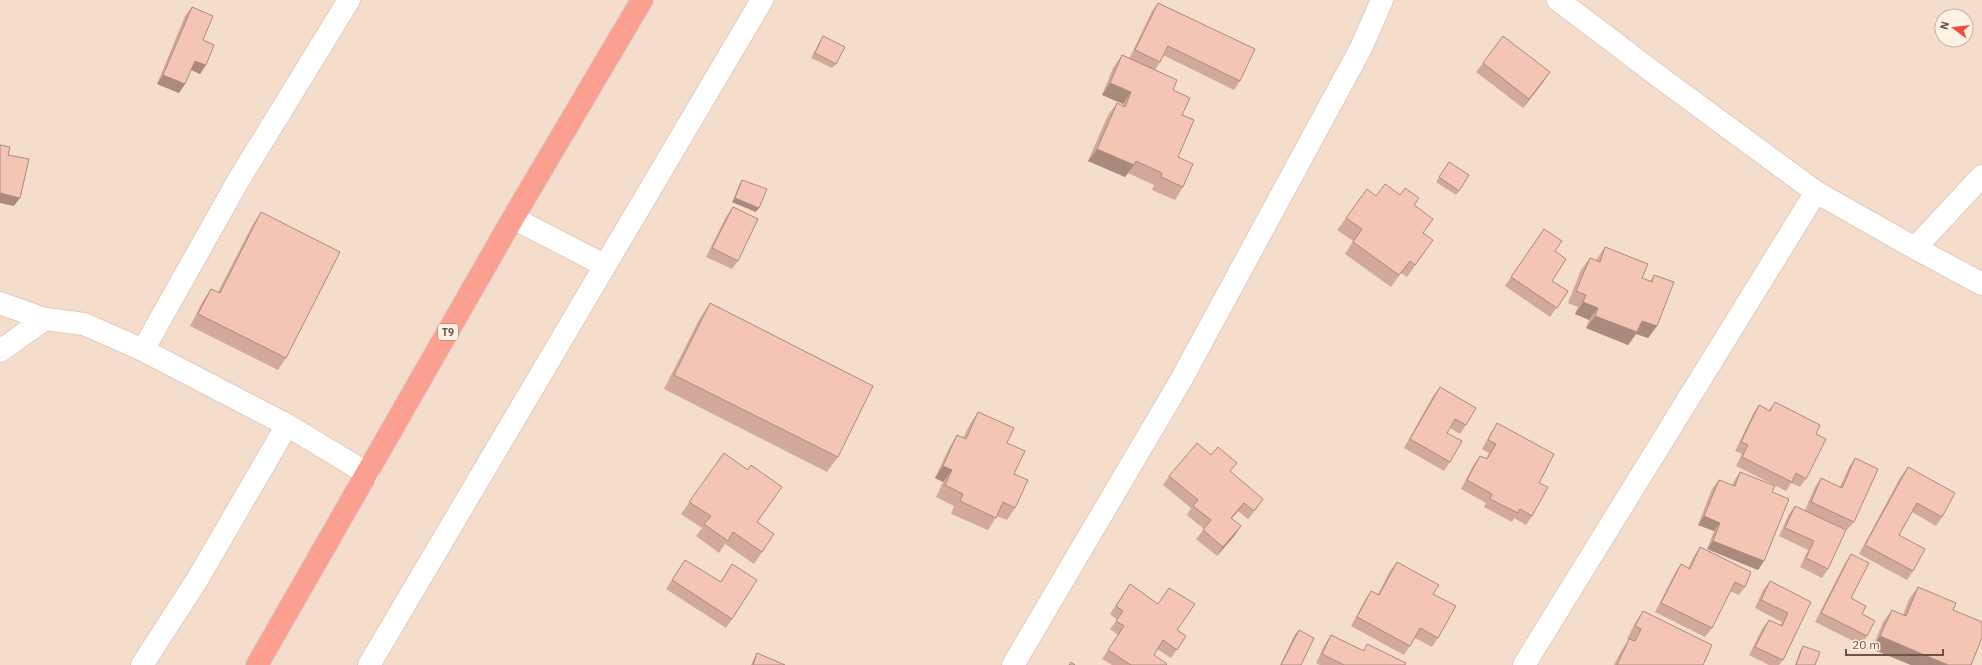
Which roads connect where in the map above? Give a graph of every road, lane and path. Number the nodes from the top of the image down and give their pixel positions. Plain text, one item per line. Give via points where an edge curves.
1 (349, 0) edge
2 (642, 0) edge
3 (762, 0) edge
4 (1382, 0) edge
5 (1558, 0) edge
6 (1982, 176) edge
7 (1816, 192) junction
8 (513, 218) junction
9 (1915, 248) junction
10 (604, 265) junction
11 (1982, 284) edge
12 (0, 303) edge
13 (45, 319) junction
14 (143, 350) junction
15 (0, 351) edge
16 (287, 425) junction
17 (368, 474) junction
18 (142, 665) edge
19 (257, 665) edge
20 (369, 665) edge
21 (1013, 665) edge
22 (1524, 665) edge

1 - 14 street via 238,181
2 - 8 highway, T9
3 - 10 street
4 - 21 street via 1361,48 1181,380
5 - 7 street
6 - 9 street
7 - 9 street
7 - 22 street
8 - 10 street
8 - 17 highway, T9
9 - 11 street
10 - 20 street
12 - 13 street
13 - 14 street via 84,324
13 - 15 street
14 - 16 street
16 - 17 street
16 - 18 street via 196,580
17 - 19 highway, T9

